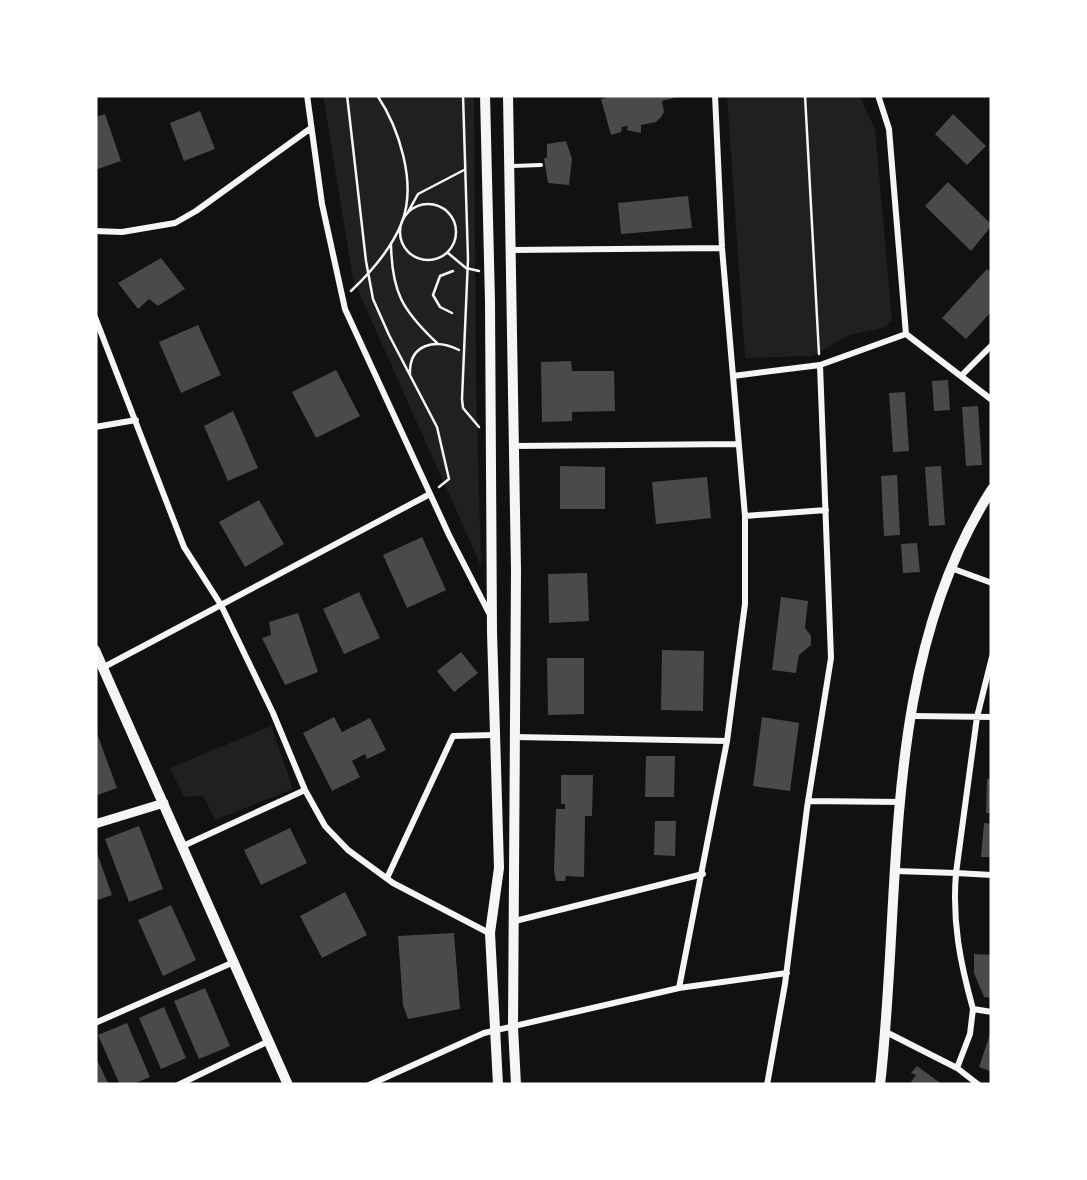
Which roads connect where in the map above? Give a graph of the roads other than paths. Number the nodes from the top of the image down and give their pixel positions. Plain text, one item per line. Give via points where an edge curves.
1 (307, 95) edge
2 (485, 95) edge
3 (508, 95) edge
4 (715, 95) edge
5 (878, 95) edge
6 (311, 128) junction
7 (540, 165) dead end
8 (508, 166) junction
9 (95, 231) edge
10 (722, 248) junction
11 (511, 250) junction
12 (95, 318) edge
13 (906, 334) junction
14 (992, 345) edge
15 (820, 366) junction
16 (962, 374) junction
17 (733, 376) junction
18 (992, 400) edge
19 (136, 420) junction
20 (95, 427) edge
21 (738, 444) junction
22 (515, 446) junction
23 (992, 488) edge
24 (430, 494) junction
25 (826, 510) junction
26 (745, 516) junction
27 (950, 568) junction
28 (992, 583) edge
29 (222, 605) junction
30 (492, 619) junction
31 (95, 650) edge
32 (992, 656) edge
33 (104, 666) junction
34 (912, 716) junction
35 (976, 717) junction
36 (992, 717) edge
37 (495, 735) junction
38 (515, 737) junction
39 (727, 741) junction
40 (305, 790) junction
41 (808, 801) junction
42 (901, 802) junction
43 (164, 803) junction
44 (95, 824) edge
45 (183, 846) junction
46 (893, 871) junction
47 (956, 873) junction
48 (703, 874) junction
49 (992, 875) edge
50 (387, 878) junction
51 (514, 921) junction
52 (490, 933) junction
53 (234, 962) junction
54 (787, 973) junction
55 (679, 988) junction
56 (973, 1010) junction
57 (992, 1012) edge
58 (95, 1024) edge
59 (513, 1027) junction
60 (496, 1030) junction
61 (886, 1032) junction
62 (269, 1041) junction
63 (956, 1068) junction
64 (178, 1085) edge
65 (288, 1085) edge
66 (370, 1085) edge
67 (498, 1085) edge
68 (516, 1085) edge
69 (767, 1085) edge
70 (880, 1085) edge
71 (980, 1085) edge

1 - 6 street
2 - 30 main road
3 - 8 main road
4 - 10 street
5 - 13 street via 889,129
6 - 9 street via 174,222
6 - 24 street via 343,299
7 - 8 lane
8 - 11 main road
10 - 11 street
10 - 17 street
11 - 22 main road
12 - 19 street
13 - 15 street
13 - 16 street
14 - 16 street
15 - 17 street
15 - 25 street
16 - 18 street
17 - 21 street
19 - 20 street
19 - 29 street via 184,547
21 - 22 street
21 - 26 street
22 - 38 main road
23 - 27 main road
24 - 29 street
24 - 30 street
25 - 26 street
25 - 41 street via 831,658
26 - 39 street via 744,604
27 - 28 street
27 - 34 main road
29 - 33 street
29 - 40 street
30 - 37 main road
31 - 33 main road
32 - 35 street
33 - 43 main road
34 - 35 street
34 - 42 main road
35 - 36 street
35 - 47 street
37 - 50 street via 453,736
37 - 52 main road via 499,868
38 - 39 street
38 - 51 main road
39 - 48 street
40 - 45 street
40 - 50 street via 324,826
41 - 42 street
41 - 54 street
42 - 46 main road
43 - 44 street
43 - 45 main road
45 - 53 main road
46 - 47 street
46 - 61 main road
47 - 49 street
47 - 56 street via 958,955
48 - 51 street
48 - 55 street
50 - 52 street
51 - 59 main road
52 - 60 main road
53 - 58 street
53 - 62 main road
54 - 55 street
54 - 69 street
55 - 59 street
56 - 57 street
56 - 63 street
59 - 60 street
59 - 68 main road
60 - 66 street
60 - 67 main road
61 - 63 street
61 - 70 main road
62 - 64 street
62 - 65 main road
63 - 71 street

